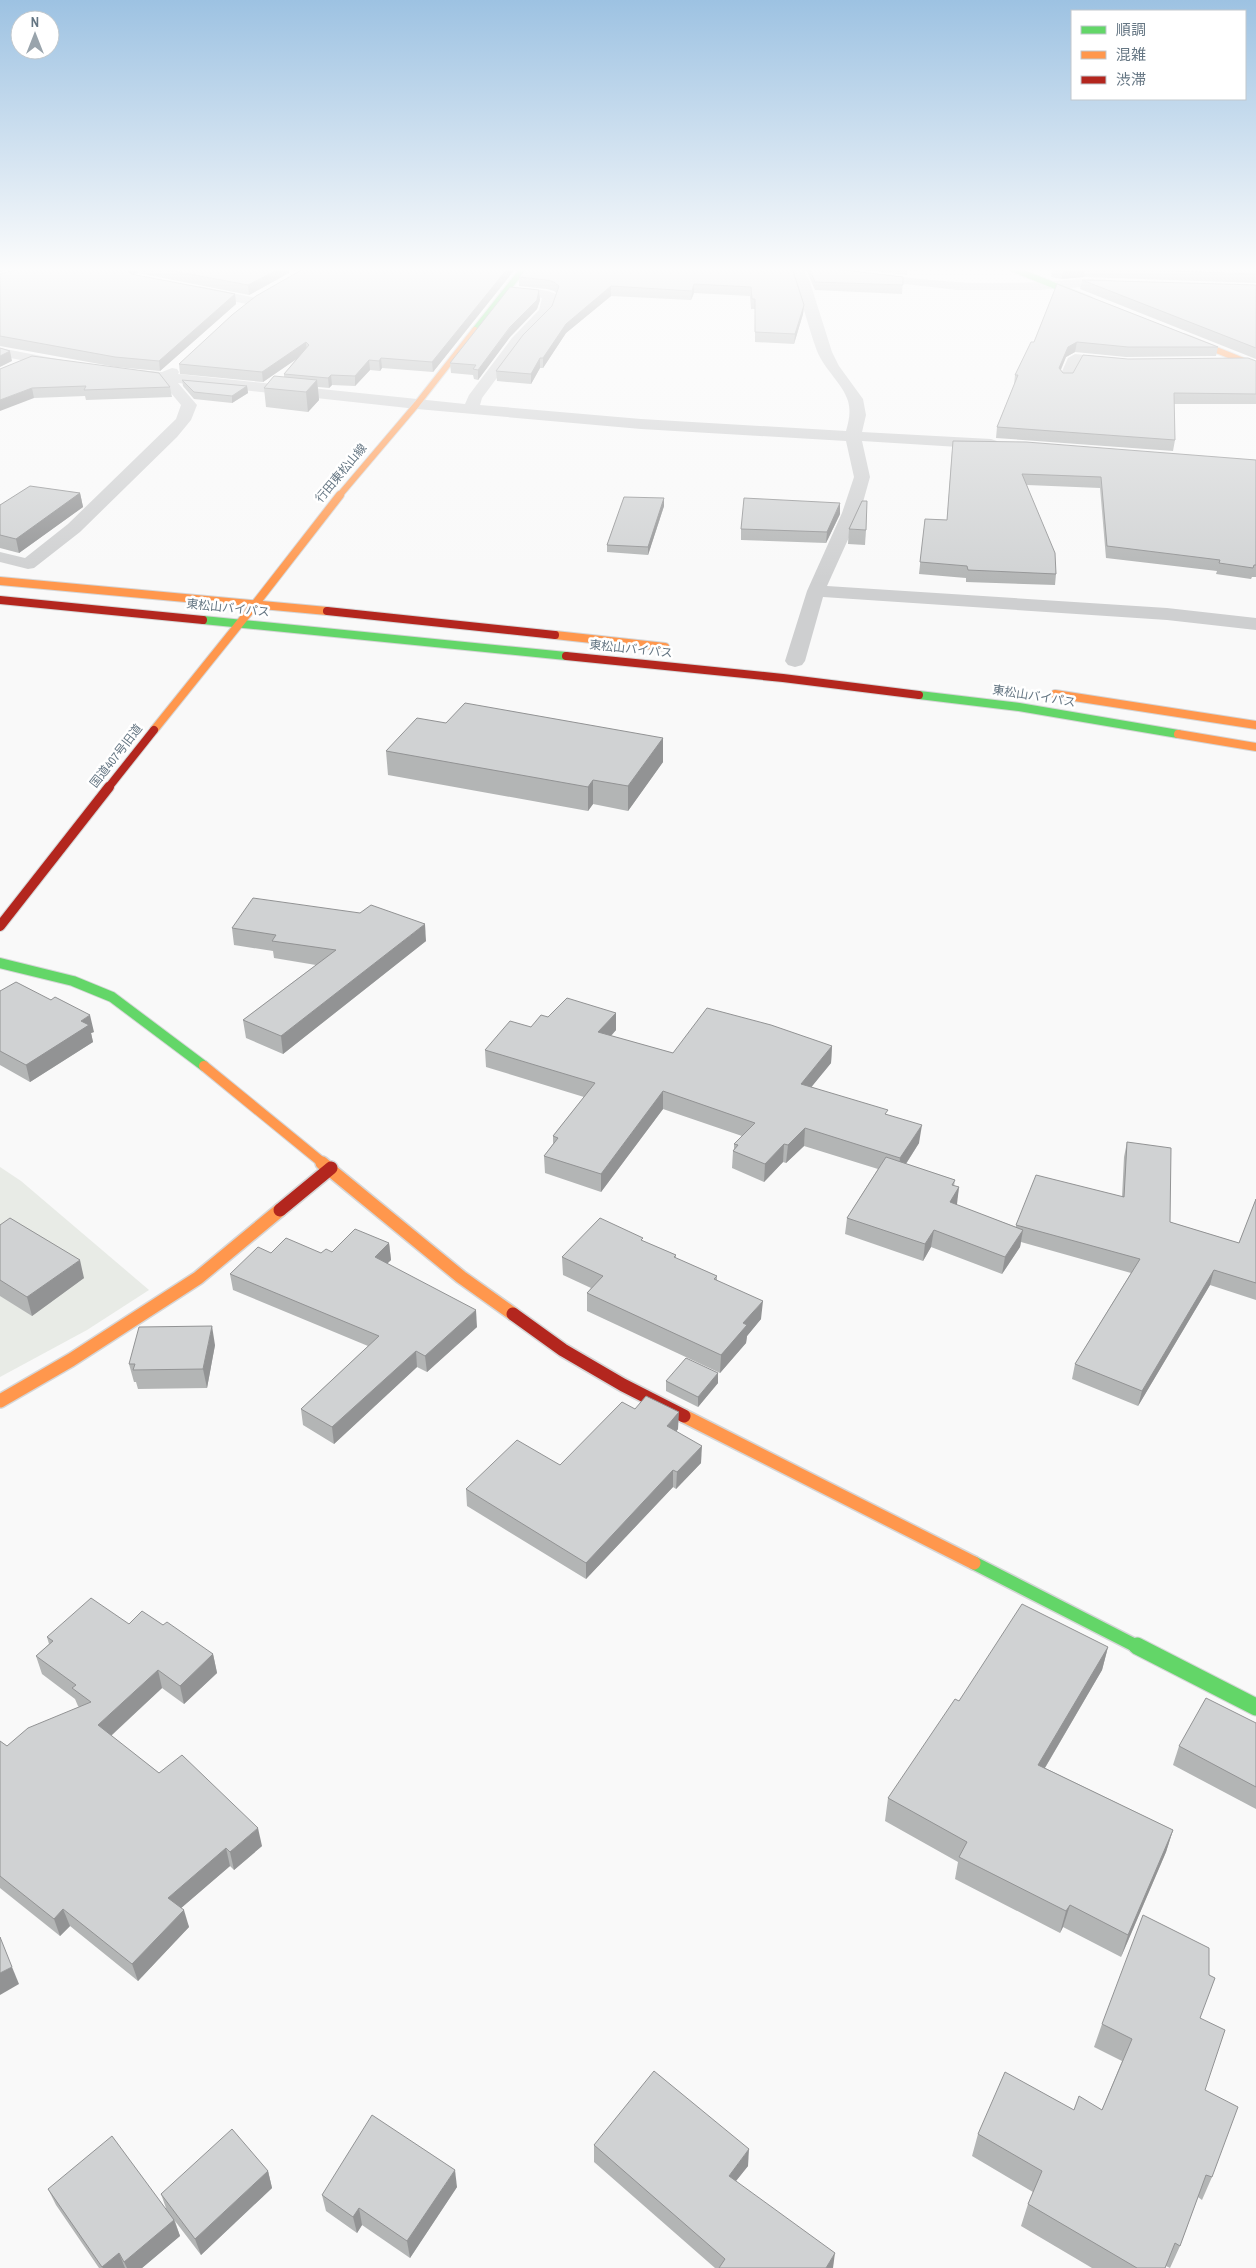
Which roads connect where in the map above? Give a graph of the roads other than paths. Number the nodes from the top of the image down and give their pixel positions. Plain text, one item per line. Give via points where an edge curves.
1 (134, 374) edge
2 (169, 374) edge
3 (442, 374) edge
4 (492, 374) edge
5 (837, 374) edge
6 (1068, 374) edge
7 (165, 377) junction
8 (1067, 378) edge
9 (418, 404) junction
10 (472, 409) junction
11 (853, 435) junction
12 (1006, 445) edge
13 (0, 557) edge
14 (0, 562) edge
15 (28, 564) junction
16 (5, 581) edge
17 (816, 591) junction
18 (0, 600) edge
19 (256, 603) junction
20 (238, 623) junction
21 (1256, 624) edge
22 (677, 648) dead end
23 (795, 661) dead end
24 (1041, 692) dead end
25 (1256, 725) edge
26 (1256, 746) edge
27 (0, 926) edge
28 (0, 963) edge
29 (331, 1168) junction
30 (0, 1401) edge
31 (1256, 1707) edge

1 - 7 street
2 - 7 street
3 - 9 main road, 行田東松山線
4 - 10 street via 474,398
5 - 11 street via 855,399 858,415
6 - 8 street
7 - 9 street
7 - 15 street via 189,405 183,420 74,528
9 - 10 street
9 - 19 main road, 行田東松山線 via 332,504
10 - 11 street via 641,424
11 - 12 street
11 - 17 street via 862,477 851,513
13 - 15 street
14 - 15 street
15 - 16 street
16 - 19 main road, 東松山バイパス
17 - 21 street via 1167,614
17 - 23 street
18 - 20 main road, 東松山バイパス
19 - 20 main road, 国道407号旧道
19 - 22 main road, 東松山バイパス
20 - 26 main road, 東松山バイパス via 783,678 1019,707
20 - 27 main road, 国道407号旧道
24 - 25 main road, 東松山バイパス
28 - 29 main road via 73,981 112,998 232,1087
29 - 30 main road via 198,1278 71,1360
29 - 31 main road via 462,1277 563,1350 623,1385

